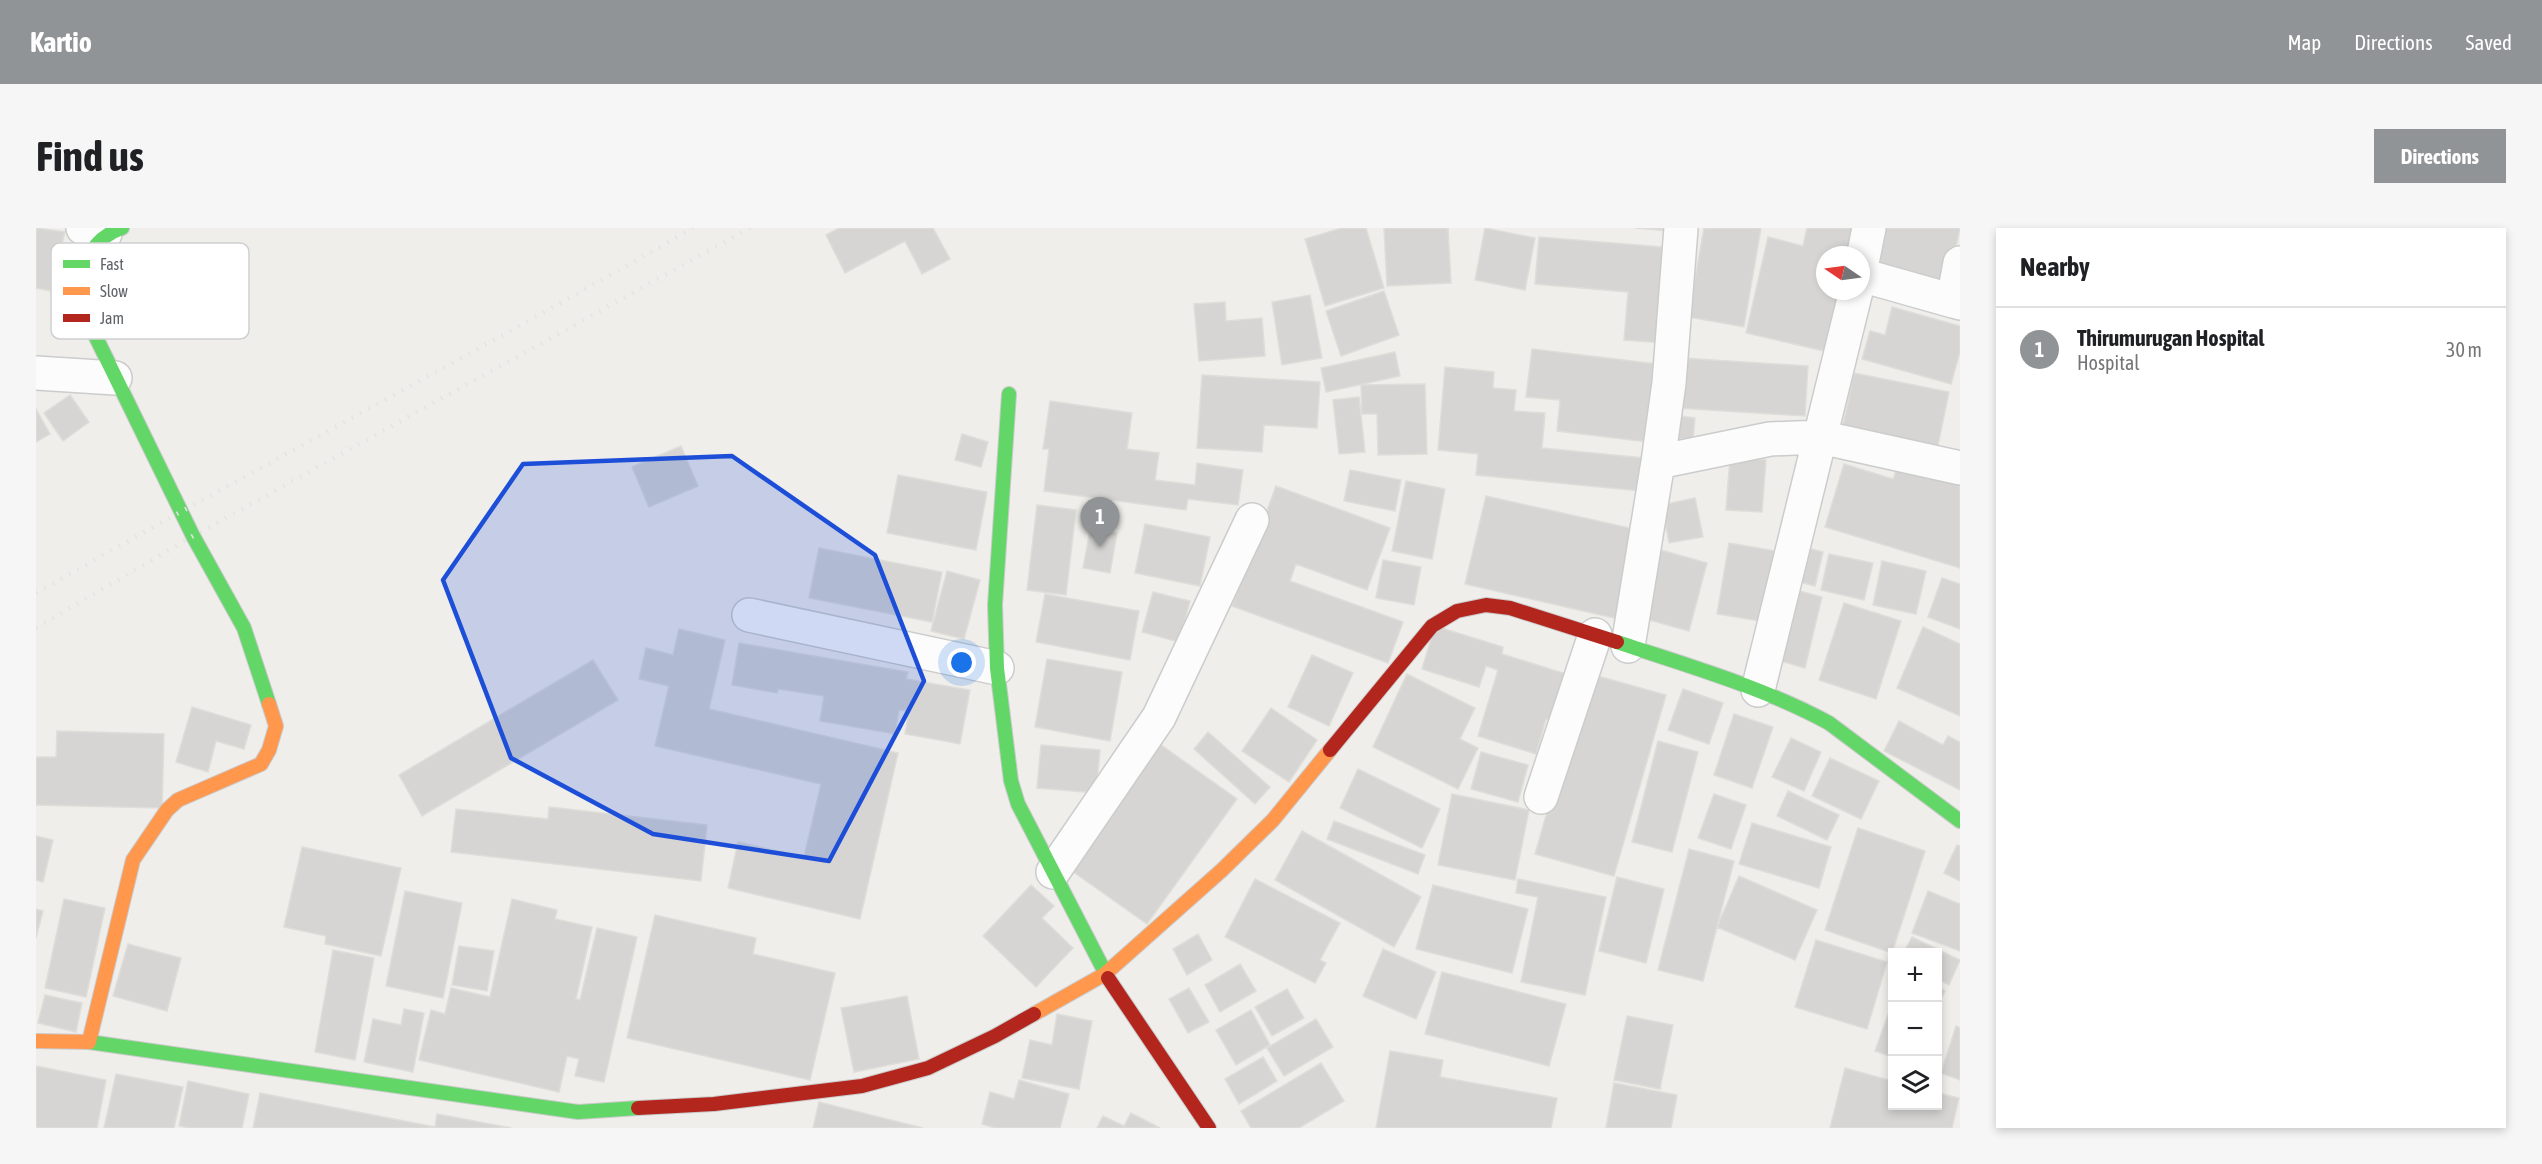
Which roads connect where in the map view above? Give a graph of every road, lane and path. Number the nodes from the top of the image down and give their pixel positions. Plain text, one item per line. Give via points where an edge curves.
1 (1681, 228) edge
2 (1869, 228) edge
3 (1865, 246) edge
4 (1960, 263) edge
5 (1870, 278) edge
6 (1854, 300) edge
7 (1957, 302) edge
8 (97, 339) edge
9 (36, 373) edge
10 (115, 378) junction
11 (1010, 394) dead end
12 (1820, 437) junction
13 (1658, 462) junction
14 (1960, 468) edge
15 (1252, 520) dead end
16 (749, 615) dead end
17 (1595, 635) junction
18 (1628, 646) junction
19 (997, 668) junction
20 (1758, 690) junction
21 (1541, 798) dead end
22 (1960, 821) edge
23 (1053, 872) junction
24 (1105, 974) junction
25 (36, 1041) edge
26 (89, 1042) junction
27 (576, 1120) edge
28 (1209, 1128) edge

1 - 13 street via 1669,383
2 - 3 street
4 - 7 street
5 - 7 street
6 - 12 street
8 - 10 street
9 - 10 street
10 - 26 street via 193,536 244,628 276,726 261,764 178,800 133,860
11 - 19 street via 996,605
12 - 13 street via 1770,439
12 - 14 street
12 - 20 street
13 - 18 street
15 - 23 street via 1159,717
16 - 19 street
17 - 18 street
17 - 21 street
17 - 24 street via 1506,607 1483,605 1438,621 1273,820
18 - 20 street
19 - 23 street via 1011,781 1018,804
20 - 22 street via 1829,723
23 - 24 street
24 - 27 street via 995,1036 928,1068 895,1078 862,1086
24 - 28 street
25 - 26 street
26 - 27 street

